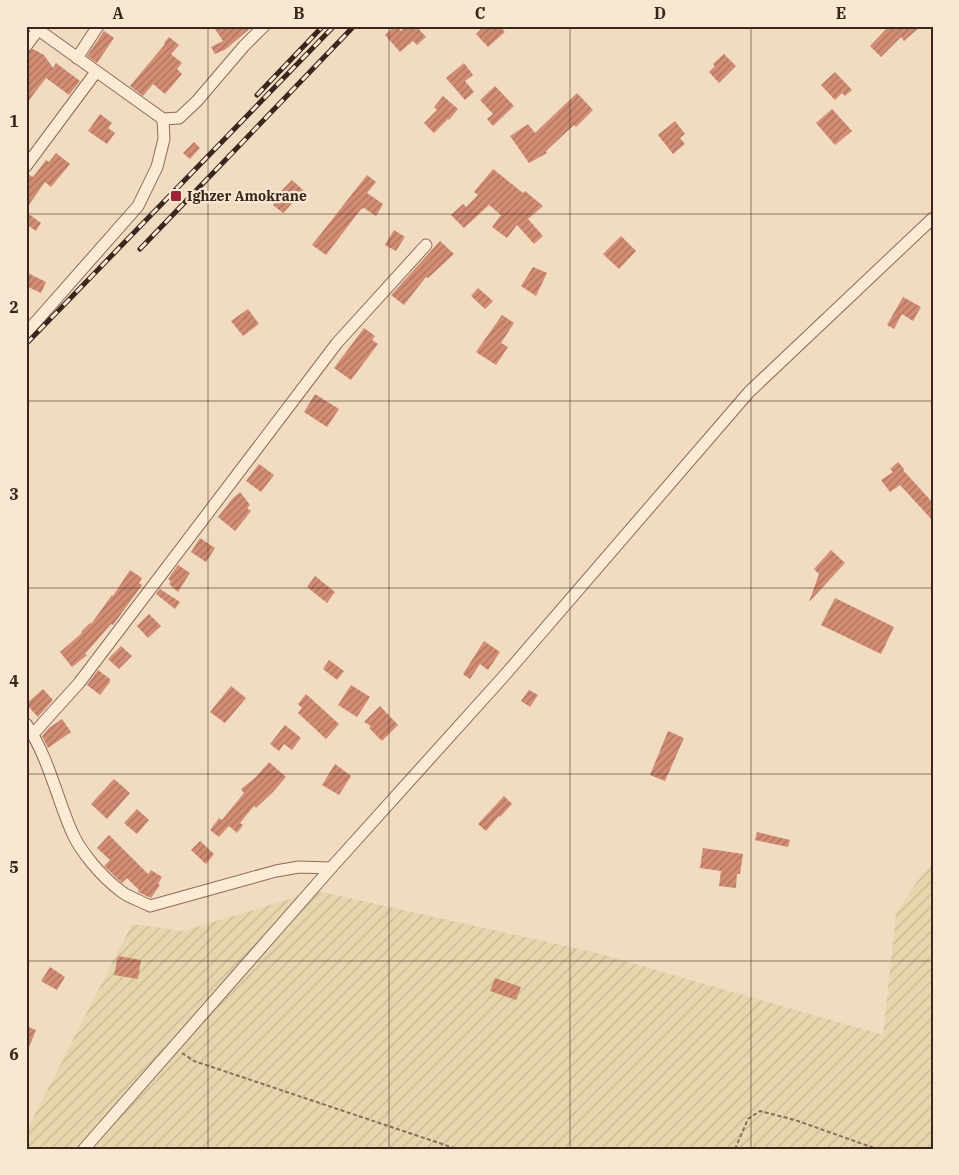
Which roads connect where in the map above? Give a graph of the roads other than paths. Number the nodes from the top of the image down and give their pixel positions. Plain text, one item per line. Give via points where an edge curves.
1 (98, 26) edge
2 (264, 26) edge
3 (36, 28) edge
4 (26, 46) edge
5 (77, 58) junction
6 (96, 72) junction
7 (163, 119) junction
8 (26, 166) edge
9 (933, 218) edge
10 (426, 245) dead end
11 (26, 333) edge
12 (30, 729) edge
13 (331, 868) junction
14 (84, 1149) edge

1 - 5 street
2 - 7 street via 179,118
3 - 4 street
3 - 5 street
5 - 6 street
6 - 7 street
6 - 8 street
7 - 11 street via 164,139 157,167 138,206
9 - 13 street via 749,392 510,668
10 - 12 street via 337,343 79,683
12 - 13 street via 56,786 72,832 92,864 123,893 150,906 276,871 299,867
13 - 14 street

